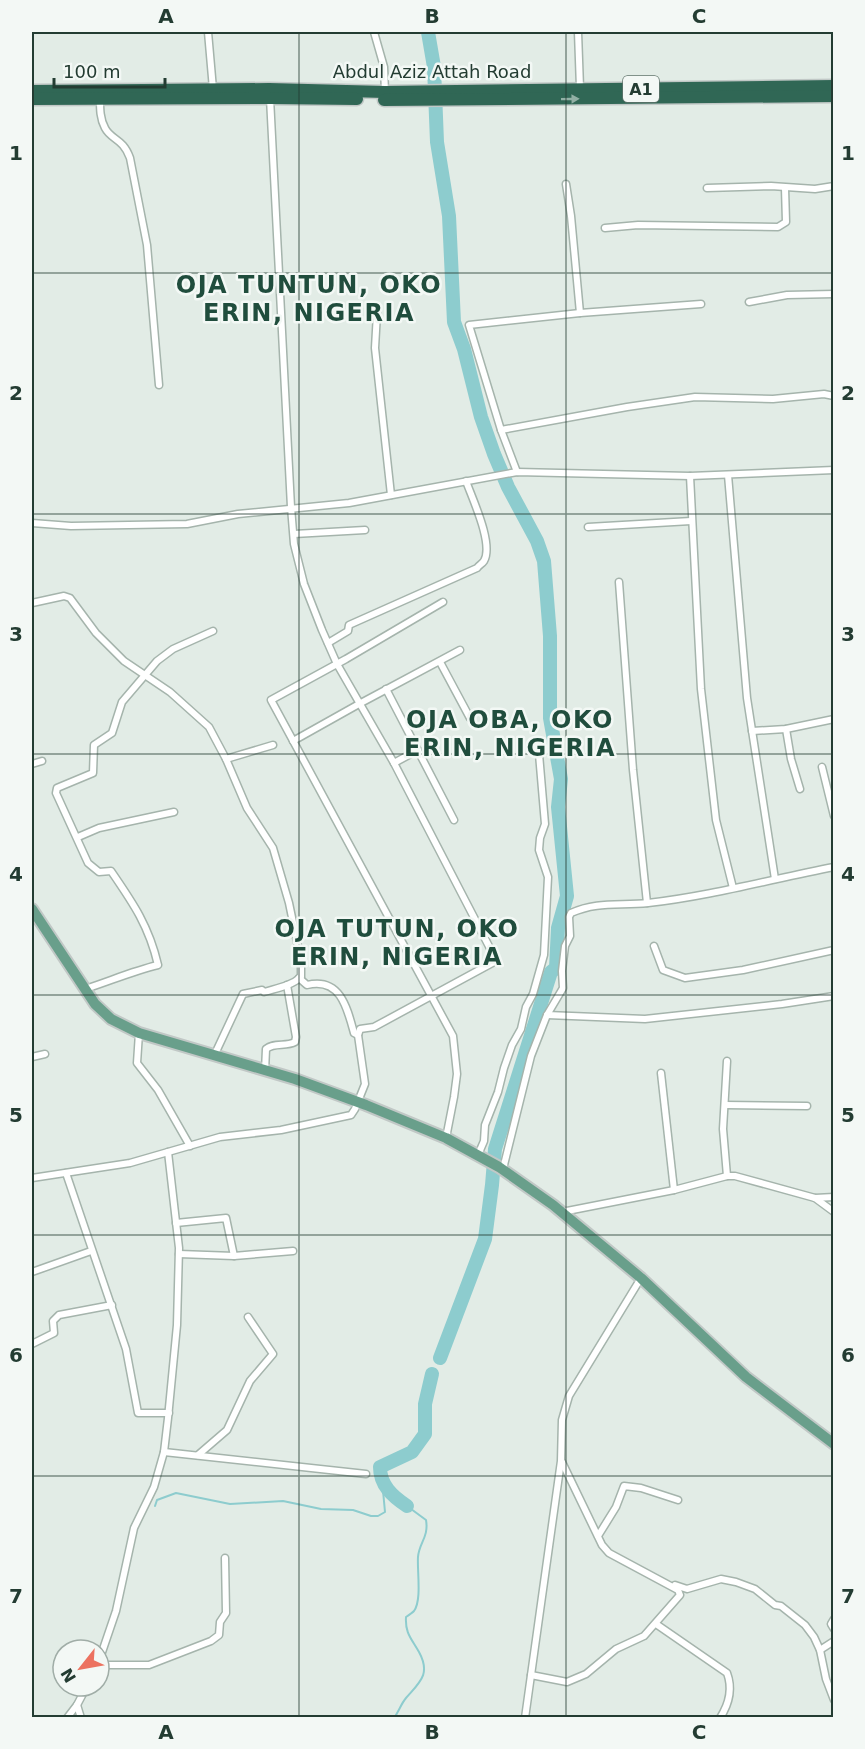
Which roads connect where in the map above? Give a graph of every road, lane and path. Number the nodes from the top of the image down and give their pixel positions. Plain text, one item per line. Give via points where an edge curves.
1 (208, 32) edge
2 (374, 32) edge
3 (578, 32) edge
4 (834, 86) edge
5 (580, 88) junction
6 (213, 89) junction
7 (32, 91) edge
8 (385, 92) junction
9 (270, 93) junction
10 (425, 96) junction
11 (448, 96) junction
12 (834, 96) edge
13 (32, 99) edge
14 (100, 99) junction
15 (566, 184) dead end
16 (834, 186) edge
17 (707, 188) dead end
18 (785, 188) junction
19 (605, 228) dead end
20 (834, 294) edge
21 (749, 302) dead end
22 (701, 304) dead end
23 (377, 313) dead end
24 (580, 313) junction
25 (159, 385) dead end
26 (834, 396) edge
27 (501, 430) junction
28 (834, 470) edge
29 (514, 473) junction
30 (728, 475) junction
31 (690, 476) junction
32 (466, 481) junction
33 (391, 495) junction
34 (291, 507) junction
35 (691, 521) junction
36 (32, 523) edge
37 (588, 527) dead end
38 (365, 530) dead end
39 (294, 534) junction
40 (619, 582) dead end
41 (443, 602) dead end
42 (32, 603) edge
43 (213, 631) dead end
44 (328, 643) junction
45 (460, 651) dead end
46 (440, 662) junction
47 (337, 664) junction
48 (145, 674) junction
49 (386, 690) junction
50 (359, 704) junction
51 (470, 718) dead end
52 (834, 719) edge
53 (786, 729) junction
54 (752, 731) junction
55 (293, 741) junction
56 (273, 745) dead end
57 (418, 750) junction
58 (540, 754) dead end
59 (226, 759) junction
60 (42, 761) dead end
61 (394, 763) junction
62 (32, 764) edge
63 (822, 767) dead end
64 (800, 789) dead end
65 (174, 812) dead end
66 (833, 812) edge
67 (454, 820) dead end
68 (78, 837) junction
69 (834, 867) edge
70 (775, 879) junction
71 (733, 888) junction
72 (647, 903) junction
73 (32, 909) edge
74 (654, 946) dead end
75 (834, 950) edge
76 (299, 978) junction
77 (287, 985) junction
78 (85, 989) junction
79 (431, 996) junction
80 (834, 996) edge
81 (548, 1015) junction
82 (139, 1033) junction
83 (358, 1035) junction
84 (45, 1054) dead end
85 (214, 1056) junction
86 (32, 1057) edge
87 (726, 1061) dead end
88 (265, 1071) junction
89 (661, 1073) dead end
90 (357, 1102) junction
91 (724, 1105) junction
92 (807, 1107) dead end
93 (446, 1138) junction
94 (190, 1146) junction
95 (168, 1152) junction
96 (478, 1155) junction
97 (501, 1168) junction
98 (66, 1173) junction
99 (727, 1176) junction
100 (32, 1178) edge
101 (674, 1190) junction
102 (834, 1197) edge
103 (814, 1198) junction
104 (561, 1212) junction
105 (834, 1212) edge
106 (176, 1223) junction
107 (91, 1251) junction
108 (293, 1251) dead end
109 (179, 1254) junction
110 (234, 1256) junction
111 (32, 1272) edge
112 (641, 1278) junction
113 (112, 1305) junction
114 (248, 1317) dead end
115 (32, 1344) edge
116 (169, 1413) junction
117 (834, 1444) edge
118 (164, 1452) junction
119 (198, 1455) junction
120 (561, 1461) junction
121 (366, 1474) dead end
122 (678, 1500) dead end
123 (598, 1536) junction
124 (225, 1558) dead end
125 (663, 1582) junction
126 (834, 1620) edge
127 (656, 1624) junction
128 (834, 1629) edge
129 (107, 1638) edge
130 (834, 1641) edge
131 (820, 1650) junction
132 (111, 1663) edge
133 (531, 1675) junction
134 (81, 1698) edge
135 (834, 1700) edge
136 (77, 1705) junction
137 (67, 1718) edge
138 (81, 1718) edge
139 (525, 1718) edge
140 (720, 1718) edge

1 - 6 street
2 - 8 street via 384,67
3 - 5 street
4 - 5 highway, Abdul Aziz Attah Road / A1
5 - 11 highway, Abdul Aziz Attah Road / A1
6 - 7 highway, Abdul Aziz Attah Road / A1
6 - 9 highway, Abdul Aziz Attah Road / A1
8 - 9 highway, Abdul Aziz Attah Road / A1
8 - 10 highway, Abdul Aziz Attah Road / A1
9 - 10 highway, Abdul Aziz Attah Road / A1
9 - 14 highway, Abdul Aziz Attah Road / A1
9 - 34 street
10 - 11 highway, Abdul Aziz Attah Road / A1
11 -> 12 highway, Abdul Aziz Attah Road / A1
13 - 14 highway, Abdul Aziz Attah Road / A1
14 - 25 street via 105,129 126,146 130,158 147,245
15 - 24 street
16 - 18 street
17 - 18 street
18 - 19 street via 786,222 778,227
20 - 21 street via 787,295
22 - 24 street
23 - 33 street via 375,348
24 - 27 street via 469,325
26 - 27 street via 695,397
27 - 29 street
28 - 30 street
29 - 31 street
29 - 32 street
30 - 31 street
30 - 54 street
31 - 35 street
32 - 33 street
32 - 44 street via 485,536 484,561 477,568 349,625 348,631
33 - 34 street
34 - 36 street via 187,524
34 - 39 street
35 - 37 street
35 - 71 street via 701,689 713,799
38 - 39 street
39 - 44 street via 304,584
40 - 72 street
41 - 47 street
42 - 48 street via 70,598 96,633 124,661
43 - 48 street via 172,649
44 - 47 street
45 - 46 street
46 - 49 street
46 - 51 street
47 - 50 street
47 - 55 street via 271,700
48 - 59 street via 209,727
48 - 68 street via 122,702 112,733 93,747 93,773 57,788
49 - 50 street
49 - 57 street
50 - 55 street
50 - 61 street
52 - 53 street
53 - 54 street
53 - 64 street
54 - 70 street
55 - 79 street
56 - 59 street
57 - 61 street
57 - 67 street
58 - 96 street via 544,824 539,850 548,877 544,955
59 - 76 street via 247,808 273,848 301,961
60 - 62 street
61 - 79 street via 494,956 494,962
63 - 66 street
65 - 68 street via 99,828
68 - 78 street via 88,863 99,872 111,871 138,910 158,965
69 - 70 street
70 - 71 street
71 - 72 street
72 - 81 street via 593,905 571,914 561,971 563,988
73 - 78 main road
74 - 75 street via 663,970 685,978
76 - 77 street
76 - 83 street via 307,985 319,982 332,987 347,1006 354,1033
77 - 85 street via 243,994
77 - 88 street via 295,1042 266,1048
78 - 82 main road via 111,1019
79 - 83 street via 374,1027 360,1029
79 - 93 street via 453,1036 456,1074
80 - 81 street via 645,1019
81 - 97 street via 531,1056
82 - 85 main road
82 - 94 street via 137,1063 158,1090
83 - 90 street via 364,1084
84 - 86 street
85 - 88 main road
87 - 91 street
88 - 90 main road
89 - 101 street
90 - 93 main road
90 - 94 street via 351,1114 330,1120 220,1137
91 - 92 street
91 - 99 street
93 - 96 main road
94 - 95 street
95 - 98 street via 130,1163
95 - 106 street
96 - 97 main road
97 - 104 main road
98 - 100 street
98 - 107 street
99 - 101 street
99 - 103 street
101 - 104 street
102 - 103 street
103 - 105 street
104 - 112 main road
106 - 109 street
106 - 110 street via 226,1218
107 - 111 street
107 - 113 street
108 - 110 street
109 - 110 street
109 - 116 street
112 - 117 main road via 747,1377
112 - 120 street via 569,1396 562,1420
113 - 115 street via 59,1315 53,1321 54,1334
113 - 116 street via 126,1349 138,1413
114 - 119 street via 273,1354 250,1382 227,1430
116 - 118 street
118 - 119 street
118 - 129 street via 149,1500 134,1528
119 - 121 street
120 - 123 street
120 - 133 street
122 - 123 street via 624,1486
123 - 125 street via 617,1558
124 - 132 street via 226,1613 221,1618 219,1635 149,1665
125 - 127 street via 680,1595
125 - 131 street via 687,1589 721,1580 749,1586 805,1625
126 - 128 street
127 - 133 street via 644,1636 616,1649 575,1680
127 - 140 street via 727,1673 728,1705
130 - 131 street
131 - 135 street
133 - 139 street
134 - 136 street
136 - 137 street
136 - 138 street

